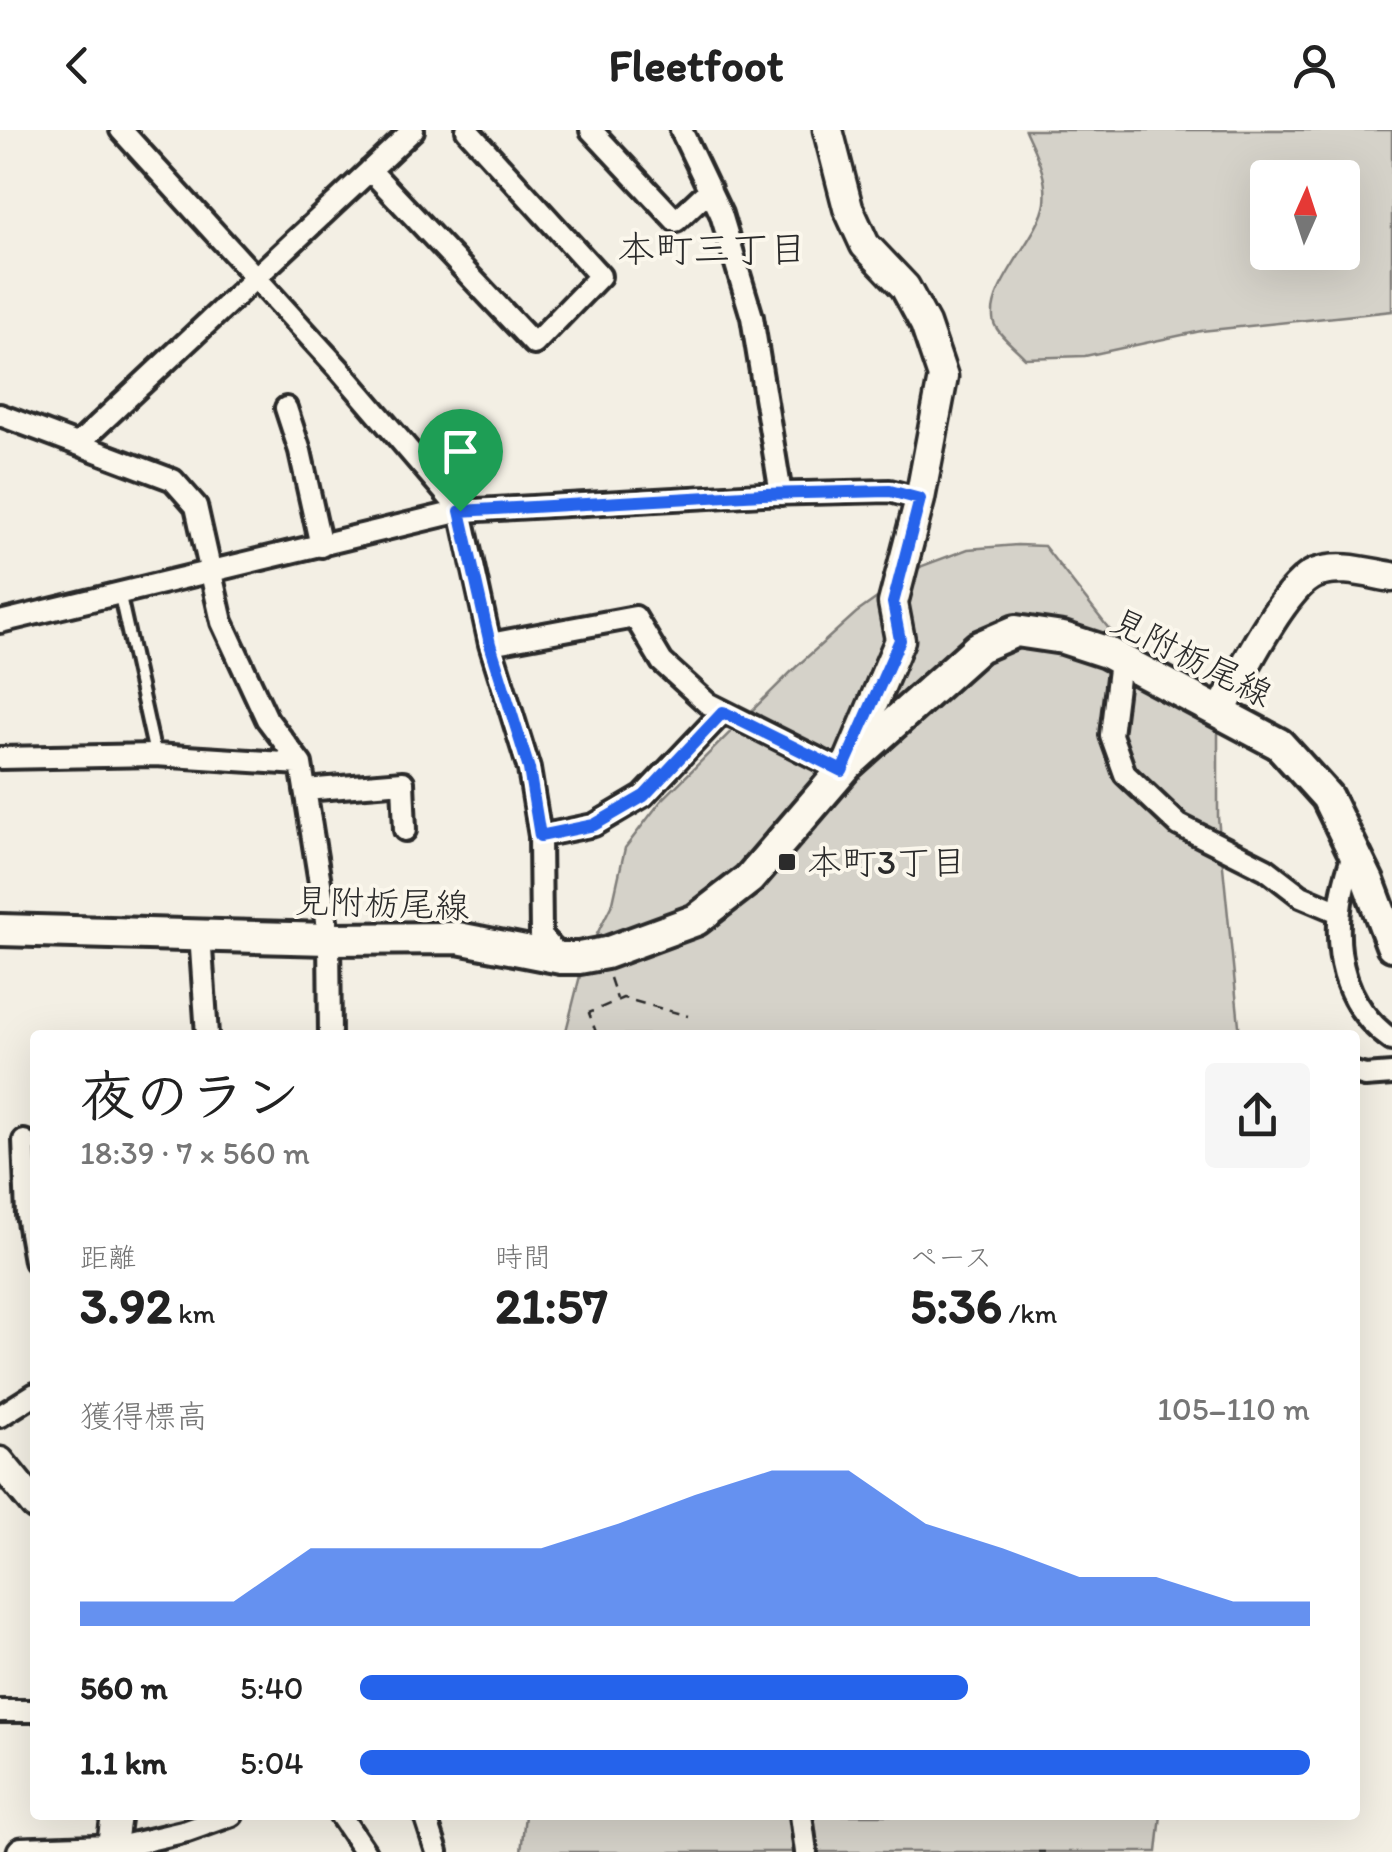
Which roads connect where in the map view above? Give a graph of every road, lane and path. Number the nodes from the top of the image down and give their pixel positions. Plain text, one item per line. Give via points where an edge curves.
1 (121, 130) edge
2 (413, 130) edge
3 (467, 130) edge
4 (591, 130) edge
5 (682, 130) edge
6 (828, 130) edge
7 (370, 170) junction
8 (710, 190) junction
9 (254, 277) junction
10 (286, 408) dead end
11 (0, 414) edge
12 (78, 444) junction
13 (781, 494) junction
14 (920, 499) junction
15 (460, 511) junction
16 (321, 546) junction
17 (209, 570) junction
18 (1392, 576) edge
19 (120, 596) junction
20 (0, 622) edge
21 (490, 644) junction
22 (1120, 661) junction
23 (1220, 711) junction
24 (723, 712) junction
25 (155, 756) junction
26 (0, 758) edge
27 (301, 764) junction
28 (845, 768) junction
29 (305, 790) junction
30 (405, 830) dead end
31 (540, 836) junction
32 (1354, 852) junction
33 (1339, 912) junction
34 (0, 930) edge
35 (200, 934) junction
36 (329, 939) junction
37 (1392, 946) edge
38 (560, 958) junction
39 (688, 1016) dead end
40 (207, 1030) edge
41 (330, 1030) edge
42 (595, 1030) edge
43 (1392, 1040) edge
44 (1360, 1074) edge
45 (1392, 1074) edge
46 (0, 1140) edge
47 (29, 1141) edge
48 (30, 1233) edge
49 (30, 1397) edge
50 (0, 1416) edge
51 (0, 1462) edge
52 (30, 1499) edge
53 (0, 1711) edge
54 (30, 1711) edge
55 (115, 1820) edge
56 (218, 1820) edge
57 (343, 1820) edge
58 (427, 1820) edge
59 (803, 1820) edge
60 (110, 1850) edge
61 (22, 1852) edge
62 (365, 1852) edge
63 (438, 1852) edge
64 (806, 1852) edge
65 (1038, 1852) edge
66 (1045, 1852) edge

1 - 9 street
2 - 7 street
3 - 7 street via 600,276 534,344
4 - 8 street via 676,221
5 - 8 street
6 - 14 street via 865,245 905,287 943,377
7 - 9 street
8 - 13 street via 752,317
9 - 12 street
9 - 15 street
10 - 16 street
11 - 12 street
12 - 17 street via 173,480 196,506
13 - 14 street via 890,491
13 - 15 street
14 - 28 street via 893,603 900,640
15 - 16 street
15 - 21 street
16 - 17 street
17 - 19 street
17 - 27 street via 222,622 266,719
18 - 23 street via 1343,568 1315,573 1292,590
19 - 20 street
19 - 25 lane
21 - 24 street via 635,617 662,662
21 - 31 street via 529,769
22 - 23 main road, 見附栃尾線
22 - 28 main road, 見附栃尾線 via 1063,638 1016,631 979,647
22 - 33 street via 1111,735 1125,774 1179,826
23 - 32 main road, 見附栃尾線 via 1279,744 1327,797
24 - 28 street
24 - 31 street via 644,796 594,825
25 - 26 street
25 - 27 street
27 - 29 street
28 - 38 main road, 見附栃尾線 via 749,879 696,920 606,953
29 - 30 street via 403,782
29 - 36 street
31 - 38 street via 541,936
32 - 33 street
32 - 37 main road, 見附栃尾線
33 - 43 street via 1347,985 1373,1027
34 - 35 main road, 見附栃尾線
35 - 36 main road, 見附栃尾線
35 - 40 street
36 - 38 main road, 見附栃尾線 via 458,938
36 - 41 street
39 - 42 path via 623,998 589,1013
44 - 45 street
46 - 47 street
47 - 48 street
49 - 50 street
51 - 52 street
53 - 54 street
55 - 60 street
56 - 60 street
57 - 62 street
58 - 63 street
59 - 64 street
60 - 61 street
65 - 66 path

